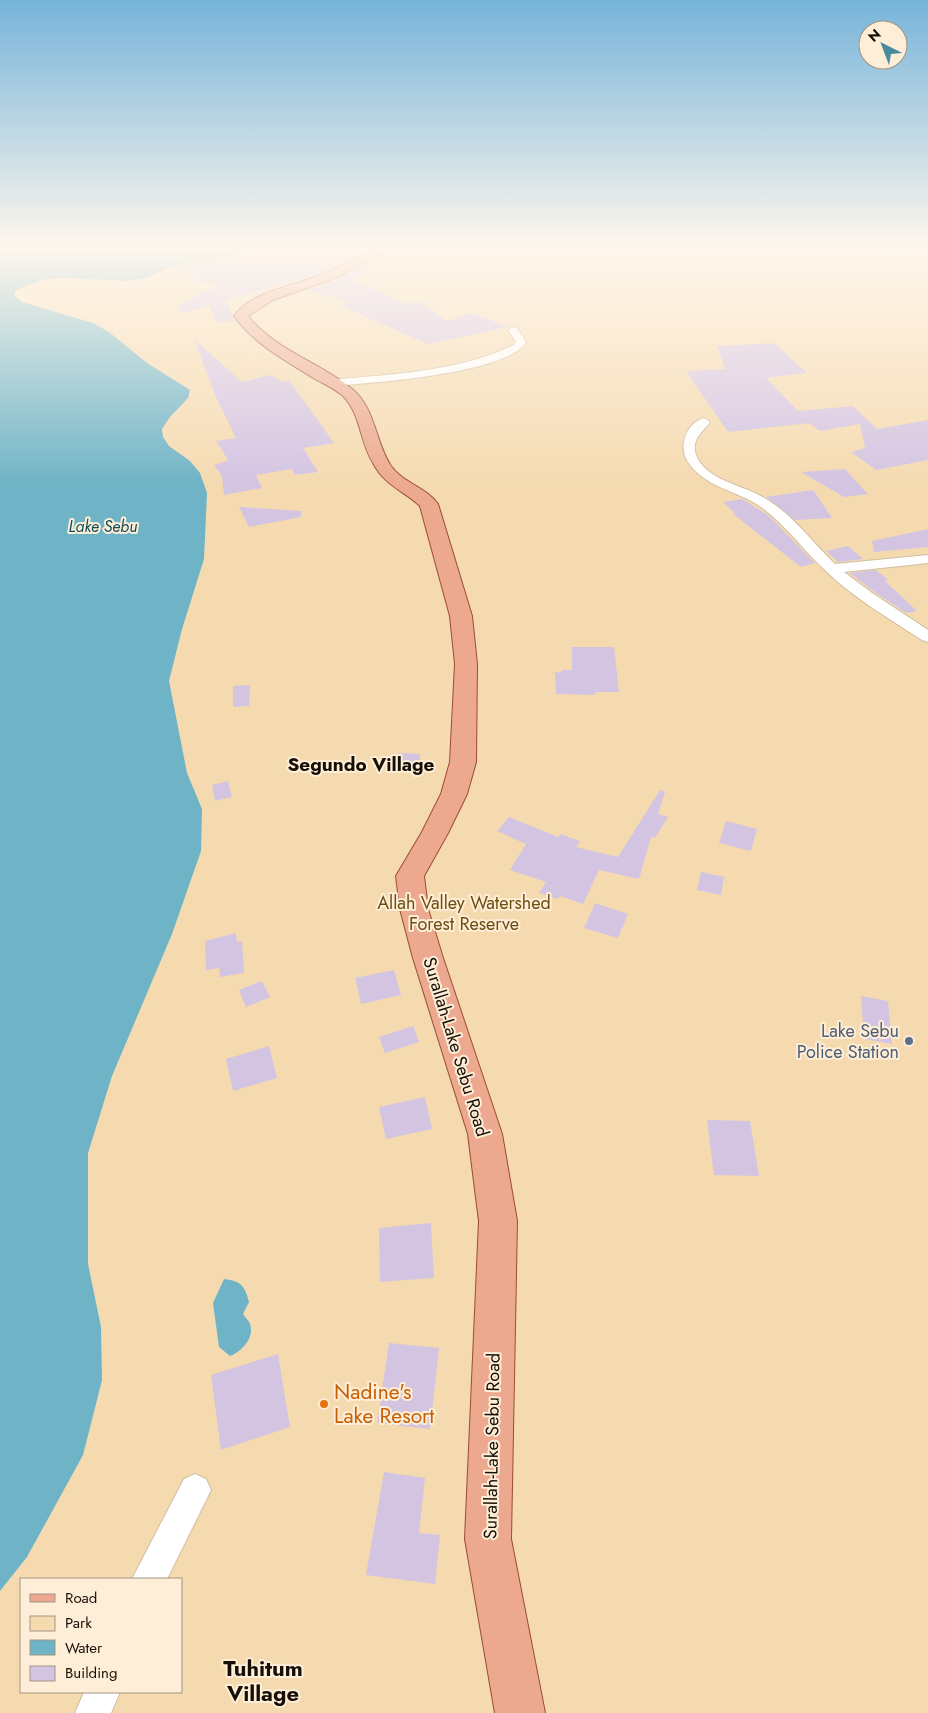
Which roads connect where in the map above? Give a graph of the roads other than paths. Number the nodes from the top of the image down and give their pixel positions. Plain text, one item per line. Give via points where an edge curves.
1 (251, 327) edge
2 (513, 330) dead end
3 (332, 383) junction
4 (704, 422) dead end
5 (928, 559) edge
6 (832, 570) junction
7 (928, 636) edge
8 (195, 1490) dead end
9 (150, 1578) edge
10 (102, 1693) edge
11 (93, 1713) edge
12 (520, 1713) edge

1 - 3 main road, Surallah-Lake Sebu Road
2 - 3 street via 521,342 518,347 473,364 429,374
3 - 12 main road, Surallah-Lake Sebu Road via 348,393 360,410 387,474 429,504 461,616 466,664 463,762 454,794 410,876 414,909 428,958 485,1134 498,1221 488,1539
4 - 6 street via 690,438 689,446 697,466 782,516
5 - 6 street
6 - 7 street
8 - 9 street
10 - 11 street

